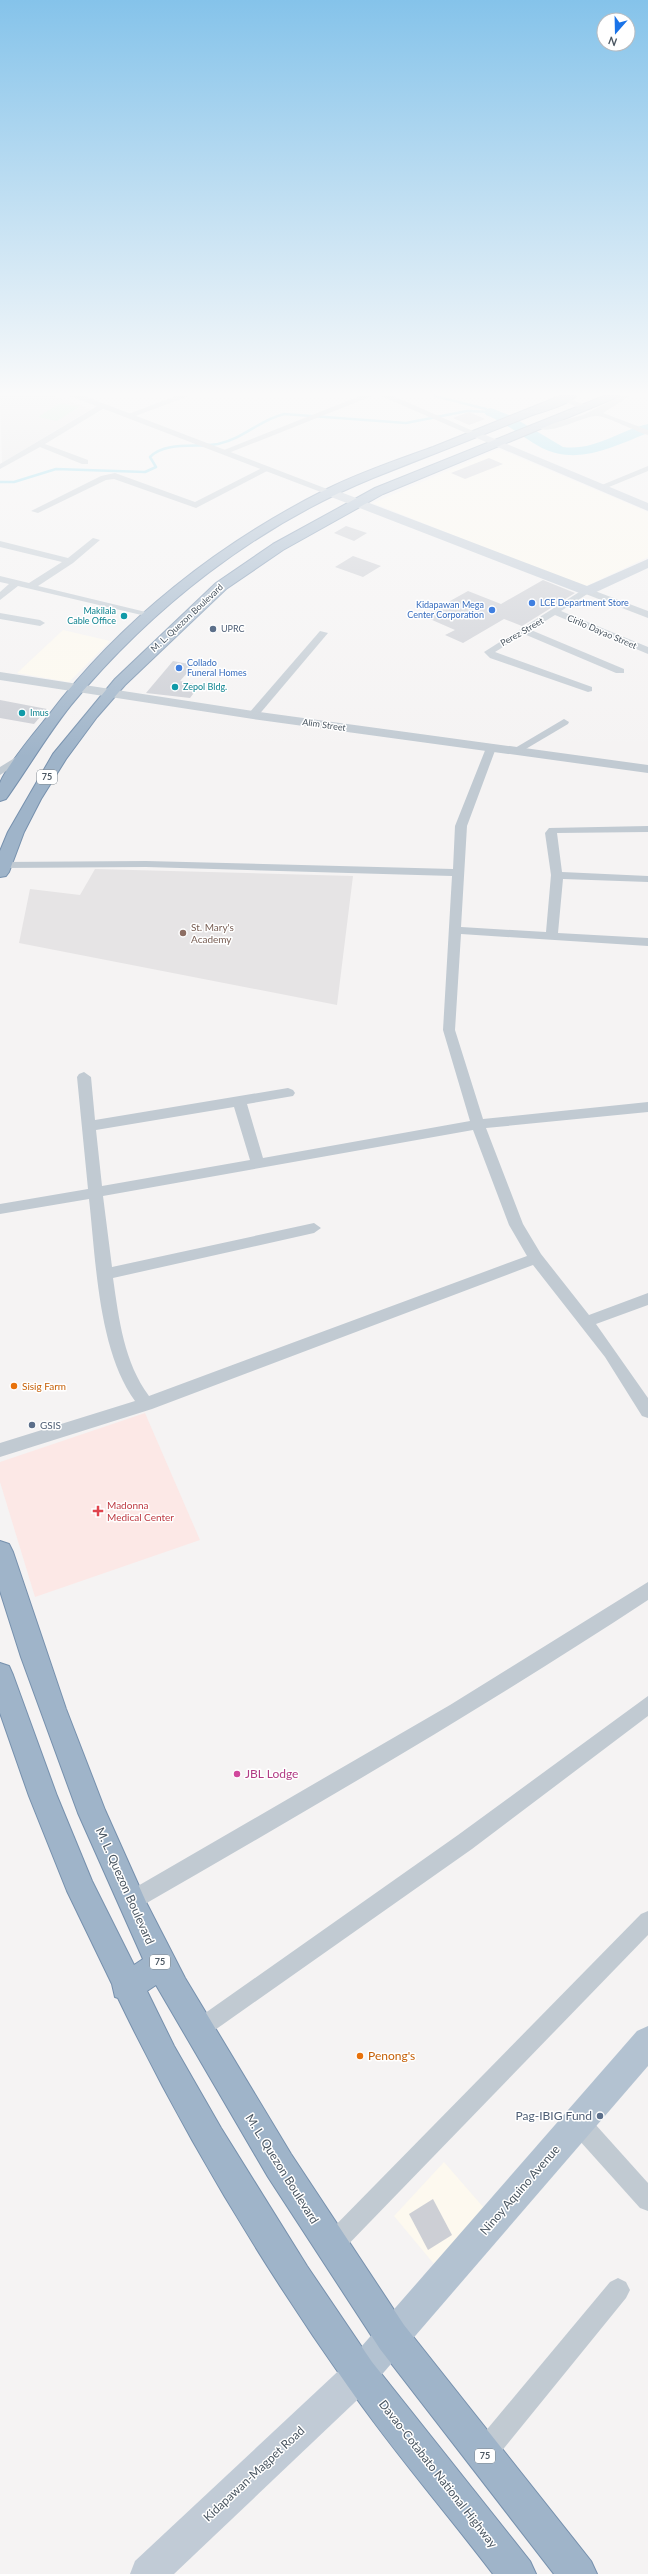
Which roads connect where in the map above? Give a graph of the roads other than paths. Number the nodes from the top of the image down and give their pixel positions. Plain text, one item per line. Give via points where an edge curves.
1 (288, 516) edge
2 (332, 516) edge
3 (393, 516) edge
4 (96, 540) dead end
5 (0, 544) edge
6 (70, 561) junction
7 (648, 563) edge
8 (191, 578) junction
9 (0, 579) edge
10 (16, 583) junction
11 (221, 586) junction
12 (30, 587) junction
13 (587, 591) junction
14 (0, 597) edge
15 (556, 612) junction
16 (147, 615) junction
17 (648, 615) edge
18 (0, 616) edge
19 (40, 623) dead end
20 (524, 630) junction
21 (323, 633) dead end
22 (648, 651) edge
23 (620, 671) dead end
24 (0, 676) edge
25 (77, 687) junction
26 (588, 689) dead end
27 (110, 693) junction
28 (253, 715) junction
29 (564, 722) dead end
30 (491, 748) junction
31 (515, 751) junction
32 (26, 754) junction
33 (648, 769) edge
34 (0, 772) edge
35 (0, 796) edge
36 (648, 829) edge
37 (1, 868) edge
38 (458, 873) junction
39 (557, 875) junction
40 (648, 879) edge
41 (455, 930) junction
42 (552, 936) junction
43 (648, 942) edge
44 (84, 1077) dead end
45 (288, 1093) dead end
46 (239, 1101) junction
47 (648, 1107) edge
48 (478, 1124) junction
49 (88, 1126) junction
50 (258, 1164) junction
51 (95, 1193) junction
52 (0, 1209) edge
53 (314, 1228) dead end
54 (536, 1258) junction
55 (106, 1274) junction
56 (648, 1299) edge
57 (586, 1322) junction
58 (146, 1404) junction
59 (648, 1411) edge
60 (0, 1450) edge
61 (0, 1552) edge
62 (648, 1590) edge
63 (0, 1675) edge
64 (648, 1706) edge
65 (131, 1901) junction
66 (648, 1921) edge
67 (162, 1965) junction
68 (126, 1986) junction
69 (198, 2030) junction
70 (648, 2042) edge
71 (578, 2122) junction
72 (648, 2200) edge
73 (330, 2247) junction
74 (618, 2290) dead end
75 (392, 2337) junction
76 (360, 2374) junction
77 (483, 2454) junction
78 (148, 2574) edge
79 (517, 2574) edge
80 (578, 2574) edge

1 - 8 highway via 250,538
2 - 11 highway, M. L. Quezon Boulevard / 75 via 278,547
3 - 13 main road
4 - 6 street
5 - 6 street
6 - 12 street
7 - 13 main road, Perez Street
8 - 11 highway
8 - 16 highway
9 - 10 street
10 - 12 street
10 - 14 street
11 - 27 highway, M. L. Quezon Boulevard / 75
12 - 16 street
13 - 15 street, Perez Street
13 - 17 street
15 - 20 street, Perez Street
15 - 22 street, Cirilo Dayao Street
16 - 25 highway
18 - 19 street
20 - 23 street
20 - 26 street, Perez Street via 490,653
21 - 28 street
24 - 25 street, Alim Street
25 - 27 street, Alim Street
25 - 32 highway
27 - 28 street, Alim Street
27 - 37 highway, M. L. Quezon Boulevard / 75 via 56,763 30,806
28 - 30 street, Alim Street
29 - 31 street
30 - 31 street, Alim Street
30 - 38 street via 461,826
31 - 33 street, Alim Street
32 - 34 street
32 - 35 highway
36 - 39 street via 553,830 551,833
37 - 38 street via 146,864
38 - 41 street
39 - 40 street
39 - 42 street
41 - 42 street
41 - 48 street via 449,1030
42 - 43 street
44 - 49 street
45 - 46 street
46 - 49 street
46 - 50 street
47 - 48 street
48 - 50 street
48 - 54 street via 521,1236
49 - 51 street
50 - 51 street
51 - 52 street
51 - 55 street
53 - 55 street
54 - 57 street
54 - 58 street
55 - 58 street via 118,1351 132,1386
56 - 57 street
57 - 59 street
58 - 60 street
61 - 65 highway, M. L. Quezon Boulevard / 75 via 80,1784
62 - 65 street via 547,1657 436,1725
63 - 68 highway via 79,1883
64 - 69 street via 465,1842
65 - 67 highway, M. L. Quezon Boulevard / 75
66 - 73 street
67 - 68 highway
67 - 69 highway, M. L. Quezon Boulevard / 75
68 - 76 highway via 210,2139 295,2278
69 - 73 highway, M. L. Quezon Boulevard / 75
70 - 71 main road, Ninoy Aquino Avenue
71 - 72 street
71 - 75 main road, Ninoy Aquino Avenue
73 - 75 highway, M. L. Quezon Boulevard / 75
74 - 77 street
75 - 76 main road, Ninoy Aquino Avenue
75 - 77 highway, 75
76 - 78 main road, Kidapawan-Magpet Road
76 - 79 highway, Davao-Cotabato National Highway
77 - 80 highway, 75

